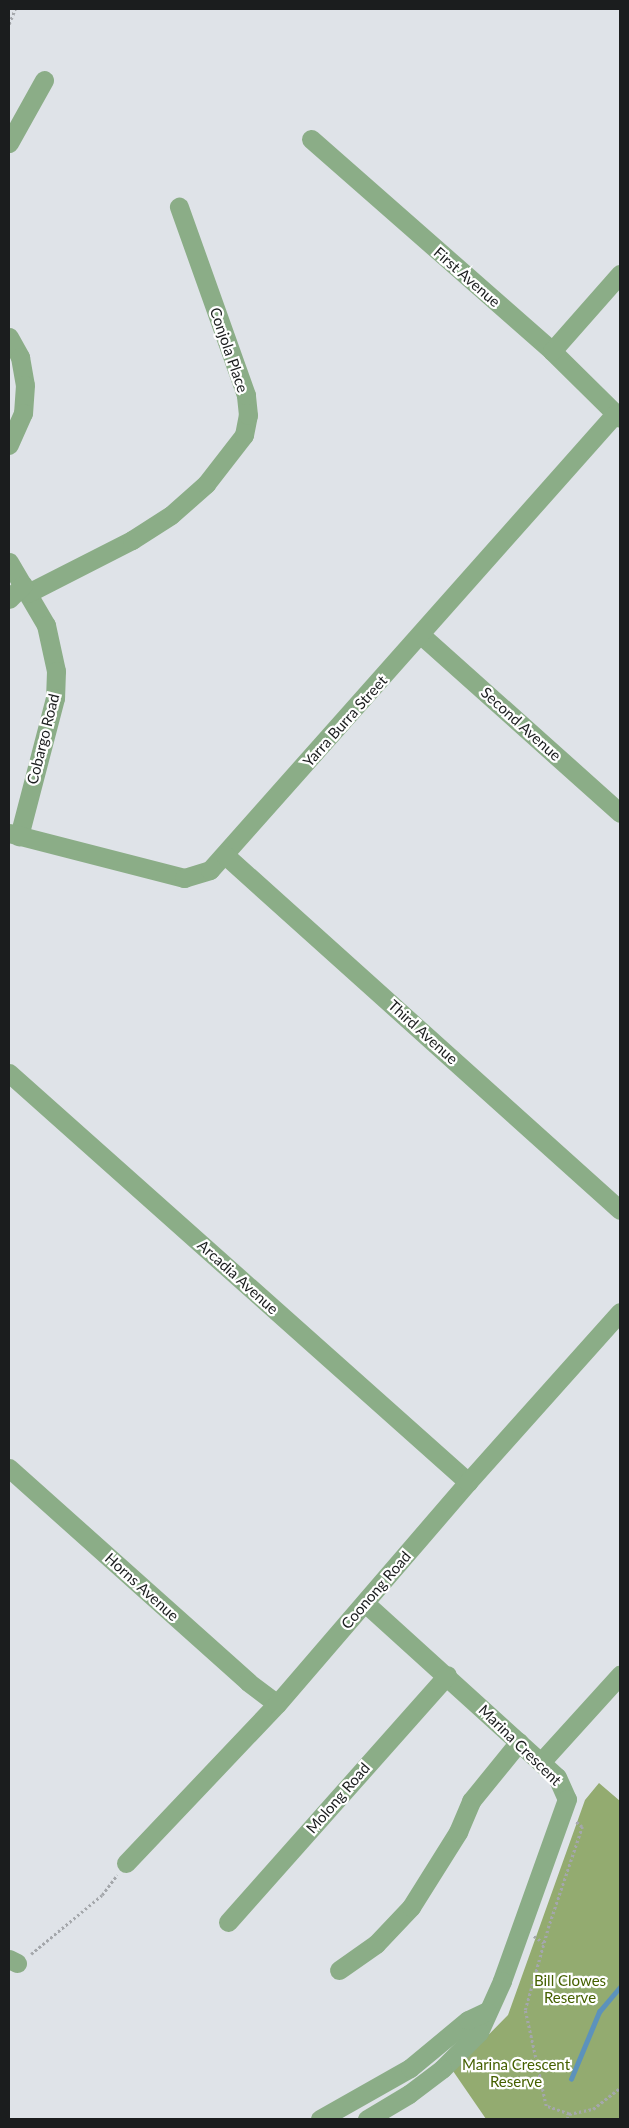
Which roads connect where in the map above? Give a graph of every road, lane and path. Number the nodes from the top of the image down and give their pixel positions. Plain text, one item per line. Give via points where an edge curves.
1 (16, 9) edge
2 (9, 24) edge
3 (44, 80) dead end
4 (311, 139) dead end
5 (9, 143) edge
6 (179, 207) dead end
7 (620, 274) edge
8 (9, 336) edge
9 (552, 352) junction
10 (618, 416) edge
11 (9, 445) edge
12 (9, 562) edge
13 (25, 589) junction
14 (9, 599) edge
15 (421, 635) junction
16 (620, 813) edge
17 (14, 834) edge
18 (225, 855) junction
19 (9, 1073) edge
20 (620, 1210) edge
21 (620, 1312) edge
22 (9, 1468) edge
23 (468, 1482) junction
24 (364, 1603) junction
25 (446, 1675) junction
26 (620, 1675) edge
27 (277, 1704) junction
28 (519, 1742) junction
29 (541, 1762) junction
30 (564, 1810) junction
31 (126, 1863) joint
32 (228, 1922) dead end
33 (13, 1961) edge
34 (339, 1970) dead end
35 (487, 2011) junction
36 (620, 2088) edge
37 (570, 2114) junction
38 (320, 2119) edge
39 (367, 2119) edge
40 (567, 2119) edge

1 - 2 path
3 - 5 street
4 - 9 street, First Avenue
6 - 13 street, Conjola Place via 246,395 248,415 244,435 206,484 172,515 132,540
7 - 9 street
8 - 11 street via 20,357 25,392 23,413
9 - 10 street, First Avenue
10 - 15 street, Yarra Burra Street
12 - 13 street, Cobargo Road
13 - 14 street, Conjola Place
13 - 17 street, Cobargo Road via 52,642 56,686
15 - 16 street, Second Avenue
15 - 18 street, Yarra Burra Street
17 - 18 street, Yarra Burra Street via 184,878 210,870
18 - 20 street, Third Avenue
19 - 23 street, Arcadia Avenue
21 - 23 street, Coonong Road
22 - 27 street, Horns Avenue via 248,1682
23 - 24 street, Coonong Road
24 - 25 street, Marina Crescent
24 - 27 street, Coonong Road
25 - 28 street, Marina Crescent
25 - 32 street, Molong Road
26 - 29 street
27 - 31 street, Coonong Road
28 - 29 street, Marina Crescent
28 - 34 street via 472,1801 458,1832 411,1907 376,1944
29 - 30 street, Marina Crescent via 563,1784 567,1799
30 - 35 street, Marina Crescent via 502,1982
30 - 37 path via 582,1827 525,2010 546,2106
31 - 33 path via 102,1895
35 - 38 street via 468,2020 410,2068
35 - 39 street, Marina Crescent via 479,2032 442,2069
36 - 37 path via 593,2109
37 - 40 path

